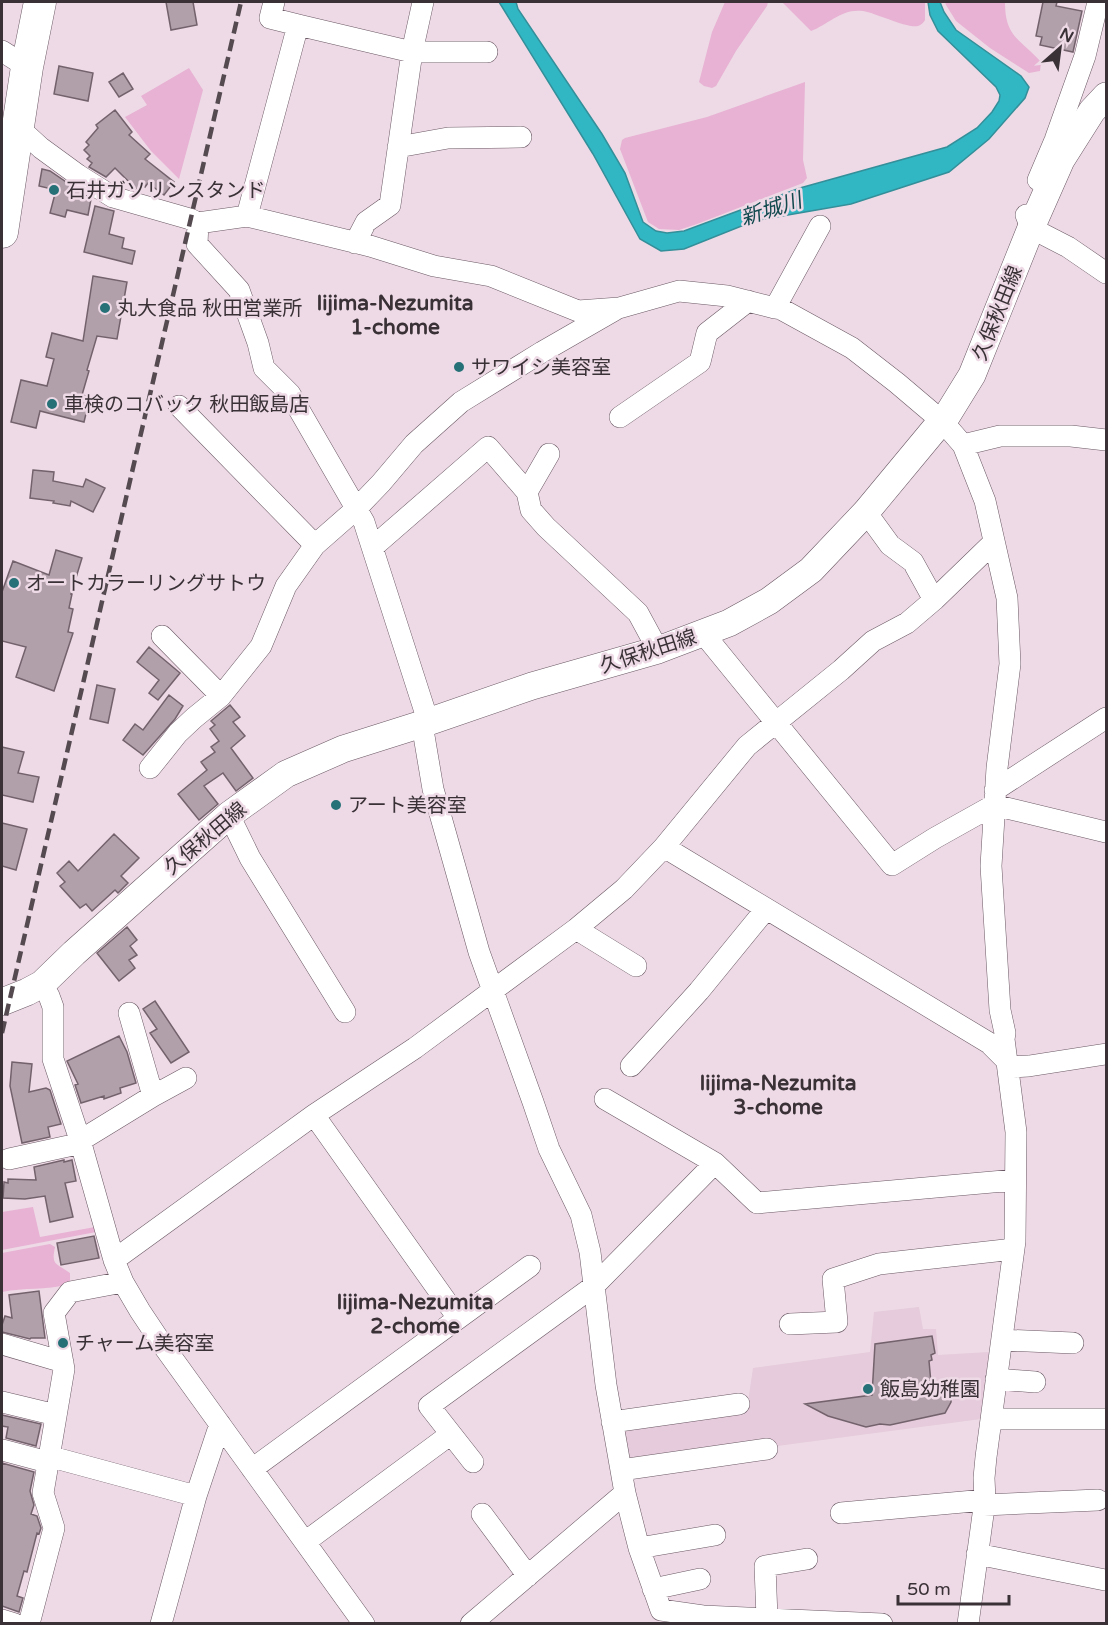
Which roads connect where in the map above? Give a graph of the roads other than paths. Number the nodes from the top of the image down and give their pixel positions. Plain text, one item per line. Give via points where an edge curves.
1 (40, 2) edge
2 (274, 2) edge
3 (423, 2) edge
4 (1098, 2) edge
5 (298, 25) junction
6 (412, 52) junction
7 (487, 52) dead end
8 (14, 59) edge
9 (1107, 96) edge
10 (18, 127) junction
11 (521, 137) dead end
12 (1062, 143) junction
13 (398, 147) junction
14 (247, 216) junction
15 (198, 224) junction
16 (820, 226) dead end
17 (1031, 228) junction
18 (2, 232) edge
19 (355, 243) junction
20 (1107, 273) edge
21 (748, 301) junction
22 (618, 308) junction
23 (775, 308) junction
24 (179, 406) dead end
25 (620, 417) dead end
26 (943, 422) junction
27 (1107, 440) edge
28 (963, 445) junction
29 (549, 454) dead end
30 (527, 492) junction
31 (356, 509) junction
32 (866, 512) junction
33 (994, 542) junction
34 (315, 545) junction
35 (373, 547) junction
36 (934, 600) junction
37 (703, 633) junction
38 (162, 636) dead end
39 (658, 650) junction
40 (221, 696) junction
41 (1107, 718) edge
42 (425, 723) junction
43 (775, 723) junction
44 (150, 768) dead end
45 (995, 797) junction
46 (230, 815) junction
47 (1107, 832) edge
48 (664, 847) junction
49 (766, 909) junction
50 (576, 929) junction
51 (636, 966) dead end
52 (42, 984) junction
53 (492, 992) junction
54 (2, 1002) edge
55 (345, 1012) dead end
56 (129, 1013) dead end
57 (1107, 1054) edge
58 (1007, 1064) junction
59 (631, 1066) dead end
60 (186, 1078) dead end
61 (153, 1096) junction
62 (605, 1099) dead end
63 (314, 1115) junction
64 (80, 1140) junction
65 (9, 1159) dead end
66 (715, 1163) junction
67 (1016, 1180) junction
68 (1014, 1249) junction
69 (114, 1260) junction
70 (530, 1266) dead end
71 (123, 1282) junction
72 (594, 1286) junction
73 (458, 1318) junction
74 (790, 1324) dead end
75 (1002, 1340) junction
76 (1073, 1343) dead end
77 (2, 1344) edge
78 (63, 1362) junction
79 (996, 1379) junction
80 (1035, 1382) dead end
81 (2, 1402) edge
82 (739, 1404) dead end
83 (56, 1415) junction
84 (991, 1419) junction
85 (1107, 1419) edge
86 (612, 1422) junction
87 (220, 1424) junction
88 (451, 1434) junction
89 (767, 1449) dead end
90 (2, 1450) edge
91 (48, 1456) junction
92 (473, 1462) dead end
93 (252, 1468) junction
94 (621, 1470) junction
95 (625, 1493) junction
96 (196, 1496) junction
97 (1098, 1500) dead end
98 (985, 1502) junction
99 (841, 1513) dead end
100 (482, 1514) dead end
101 (715, 1535) dead end
102 (305, 1542) junction
103 (639, 1548) junction
104 (978, 1554) junction
105 (807, 1559) dead end
106 (528, 1576) junction
107 (700, 1579) dead end
108 (1105, 1580) edge
109 (653, 1589) junction
110 (767, 1618) junction
111 (2, 1620) edge
112 (15, 1623) edge
113 (28, 1623) edge
114 (161, 1623) edge
115 (364, 1623) edge
116 (471, 1623) edge
117 (882, 1623) edge
118 (968, 1623) edge

1 - 8 highway
2 - 5 street via 270,18
3 - 6 street
4 - 12 street
5 - 6 street
5 - 14 street
6 - 7 street
6 - 13 street
8 - 10 highway
9 - 12 main road, 久保秋田線
10 - 15 street via 41,148 113,197
10 - 18 highway
11 - 13 street via 448,138
12 - 17 main road, 久保秋田線 via 1061,160
13 - 19 street via 390,205 366,222
14 - 15 street
14 - 19 street
15 - 31 street via 198,244 239,290 264,368 290,394
16 - 23 street
17 - 20 street
17 - 26 main road, 久保秋田線 via 972,375
19 - 22 street via 434,266 491,276 578,310
21 - 22 street via 679,291
21 - 23 street
21 - 25 street via 707,333 700,362
22 - 31 street via 461,402 414,444
23 - 26 street via 852,348
24 - 34 street
26 - 28 street
26 - 32 main road, 久保秋田線
27 - 28 street via 1000,436
28 - 33 street via 985,501
29 - 30 street
30 - 35 street via 488,447
30 - 39 street via 531,510 638,613
31 - 34 street
31 - 35 street
32 - 36 street via 890,545 913,562
32 - 37 main road, 久保秋田線 via 811,570 769,602
33 - 36 street
33 - 45 street via 1007,598 1010,664
34 - 40 street via 286,586 261,646
35 - 42 street
36 - 43 street via 907,623 873,641
37 - 39 main road, 久保秋田線
37 - 43 street
38 - 40 street
39 - 42 main road, 久保秋田線 via 532,686
40 - 44 street via 178,734
41 - 45 street
42 - 46 main road, 久保秋田線 via 344,748 286,774
42 - 53 street via 433,789
43 - 45 street via 892,866
43 - 48 street via 747,746
45 - 47 street
45 - 58 street via 990,866
46 - 52 main road, 久保秋田線
46 - 55 street via 250,858
48 - 49 street
48 - 50 street via 624,889
49 - 58 street via 989,1043
49 - 59 street
50 - 51 street
50 - 53 street
52 - 54 main road, 久保秋田線
52 - 64 street via 53,1007 53,1059
53 - 63 street
53 - 72 street via 549,1149 581,1215
56 - 61 street
57 - 58 street via 1029,1066
58 - 67 street via 1016,1132
60 - 61 street
61 - 64 street
62 - 66 street
63 - 69 street
63 - 73 street
64 - 65 street via 73,1145
64 - 69 street
66 - 67 street via 757,1203
66 - 72 street
67 - 68 street
68 - 74 street via 867,1267 833,1279 837,1322
68 - 75 street
69 - 71 street
70 - 73 street
71 - 78 street via 70,1292 54,1313
71 - 87 street
72 - 86 street
72 - 88 street via 429,1406
73 - 93 street
75 - 76 street
75 - 79 street
77 - 78 street
78 - 83 street
79 - 80 street
79 - 84 street
81 - 83 street
82 - 86 street
83 - 91 street
84 - 85 street
84 - 98 street
86 - 94 street
87 - 93 street
87 - 96 street
88 - 92 street
88 - 102 street
89 - 94 street
90 - 91 street via 40,1460
91 - 96 street
91 - 113 street via 43,1492 54,1528
93 - 102 street
94 - 95 street
95 - 103 street
95 - 106 street
96 - 114 street
97 - 98 street
98 - 99 street
98 - 104 street
100 - 106 street
101 - 103 street
102 - 115 street
103 - 109 street
104 - 108 street
104 - 118 street
105 - 110 street via 765,1566
106 - 116 street
107 - 109 street
109 - 110 street via 661,1610
110 - 117 street
111 - 112 street

